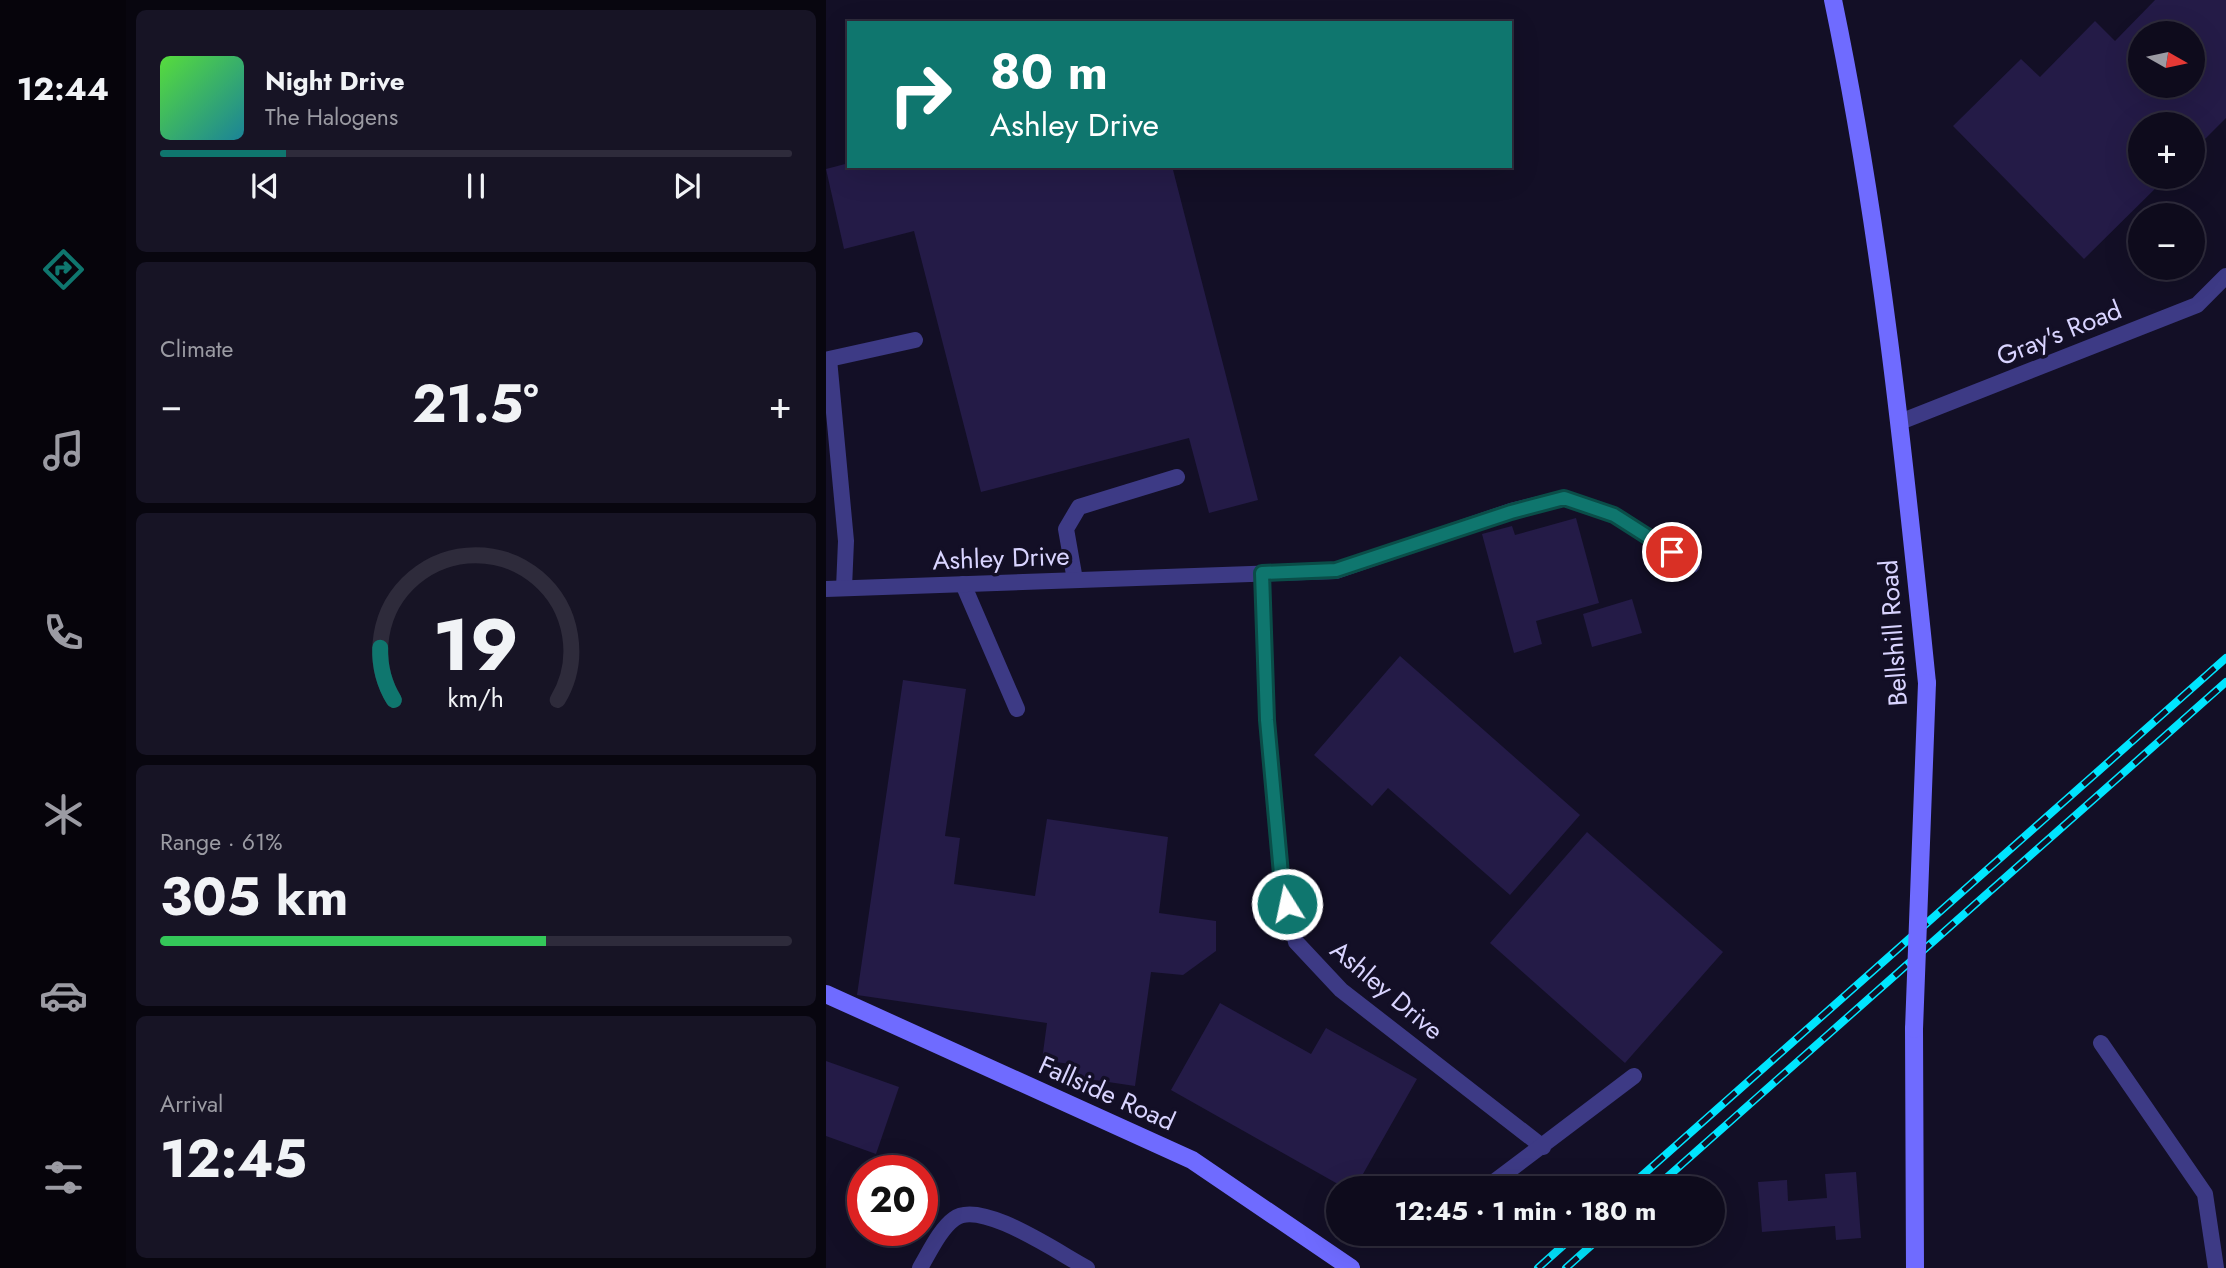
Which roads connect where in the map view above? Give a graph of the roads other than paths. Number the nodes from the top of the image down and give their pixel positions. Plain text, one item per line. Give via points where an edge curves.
1 (1833, 0) edge
2 (2223, 287) edge
3 (915, 340) dead end
4 (1900, 422) junction
5 (1177, 477) dead end
6 (1692, 565) dead end
7 (1262, 573) junction
8 (1074, 580) junction
9 (963, 584) junction
10 (844, 588) junction
11 (826, 589) edge
12 (1017, 709) dead end
13 (826, 994) edge
14 (2101, 1043) dead end
15 (1634, 1076) dead end
16 (1543, 1147) junction
17 (1503, 1176) edge
18 (920, 1268) edge
19 (1087, 1268) edge
20 (1351, 1268) edge
21 (1915, 1268) edge
22 (2216, 1268) edge

1 - 4 main road, Bellshill Road via 1850,83
2 - 4 lane, Gray's Road via 2197,305
3 - 10 lane via 829,359 846,541
4 - 21 main road, Bellshill Road, bridge via 1927,683 1914,1029
5 - 8 lane via 1079,507 1066,529
6 - 7 lane, Ashley Drive via 1614,515 1564,498 1336,570
7 - 8 lane, Ashley Drive
7 - 16 lane, Ashley Drive via 1267,720 1282,885 1296,942 1341,990
8 - 9 lane, Ashley Drive
9 - 10 lane, Ashley Drive
9 - 12 lane
10 - 11 lane, Ashley Drive
13 - 20 main road, Fallside Road via 1192,1160
14 - 22 lane via 2205,1194
15 - 16 lane
16 - 17 lane
18 - 19 lane via 953,1219 964,1213 1000,1220

